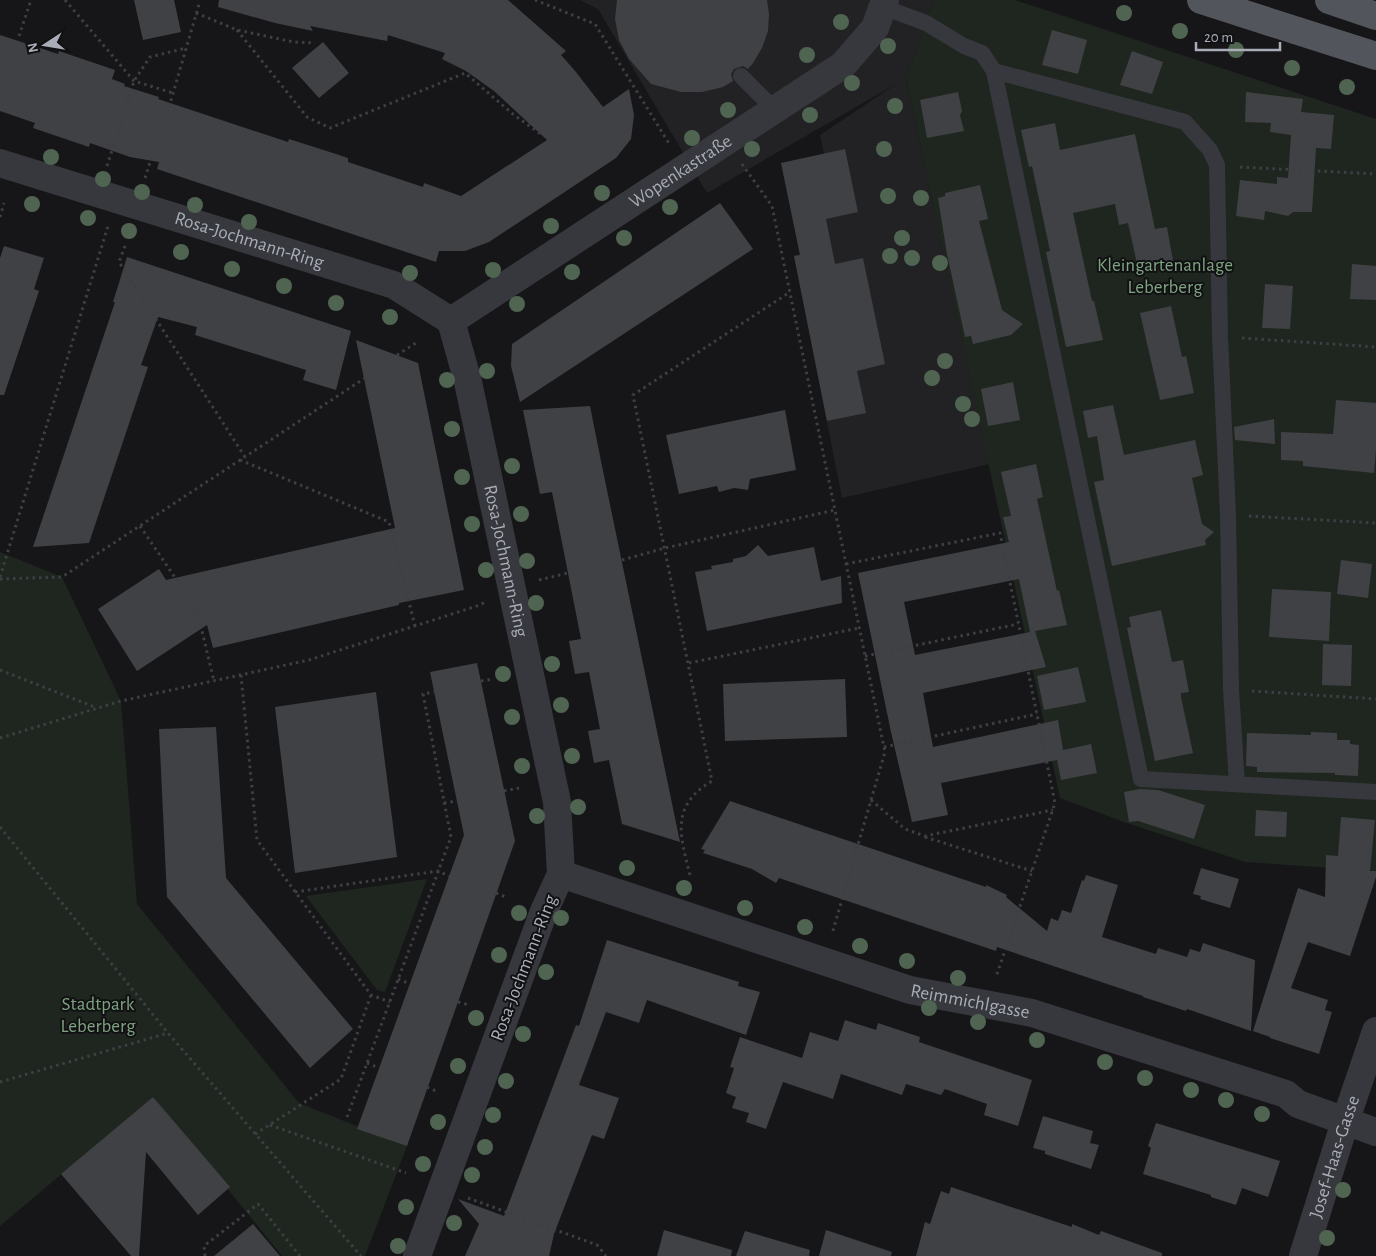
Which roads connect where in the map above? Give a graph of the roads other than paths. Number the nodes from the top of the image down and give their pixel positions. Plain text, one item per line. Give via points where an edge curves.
1 (1201, 0) edge
2 (1329, 0) edge
3 (884, 4) edge
4 (1376, 16) edge
5 (1376, 56) edge
6 (994, 71) junction
7 (741, 76) dead end
8 (775, 110) junction
9 (0, 163) edge
10 (451, 321) junction
11 (1237, 784) junction
12 (1376, 792) edge
13 (562, 874) junction
14 (1376, 1031) edge
15 (1345, 1122) junction
16 (1376, 1132) edge
17 (417, 1256) edge
18 (1303, 1256) edge

1 - 5 main road
2 - 4 main road
3 - 6 lane via 926,23 964,46 982,52
3 - 8 street, Wopenkastraße via 876,28 843,65
6 - 11 lane via 1141,779
6 - 11 lane via 1185,122 1210,150 1217,165 1231,690
7 - 8 lane
8 - 10 street, Wopenkastraße
9 - 10 street, Rosa-Jochmann-Ring via 394,285
10 - 13 street, Rosa-Jochmann-Ring via 468,382 557,802
11 - 12 lane
13 - 15 street, Reimmichlgasse via 910,990 1032,1013 1286,1094 1298,1104
13 - 17 street, Rosa-Jochmann-Ring via 544,911
14 - 15 street, Josef-Haas-Gasse
15 - 16 street, Reimmichlgasse
15 - 18 street, Josef-Haas-Gasse

